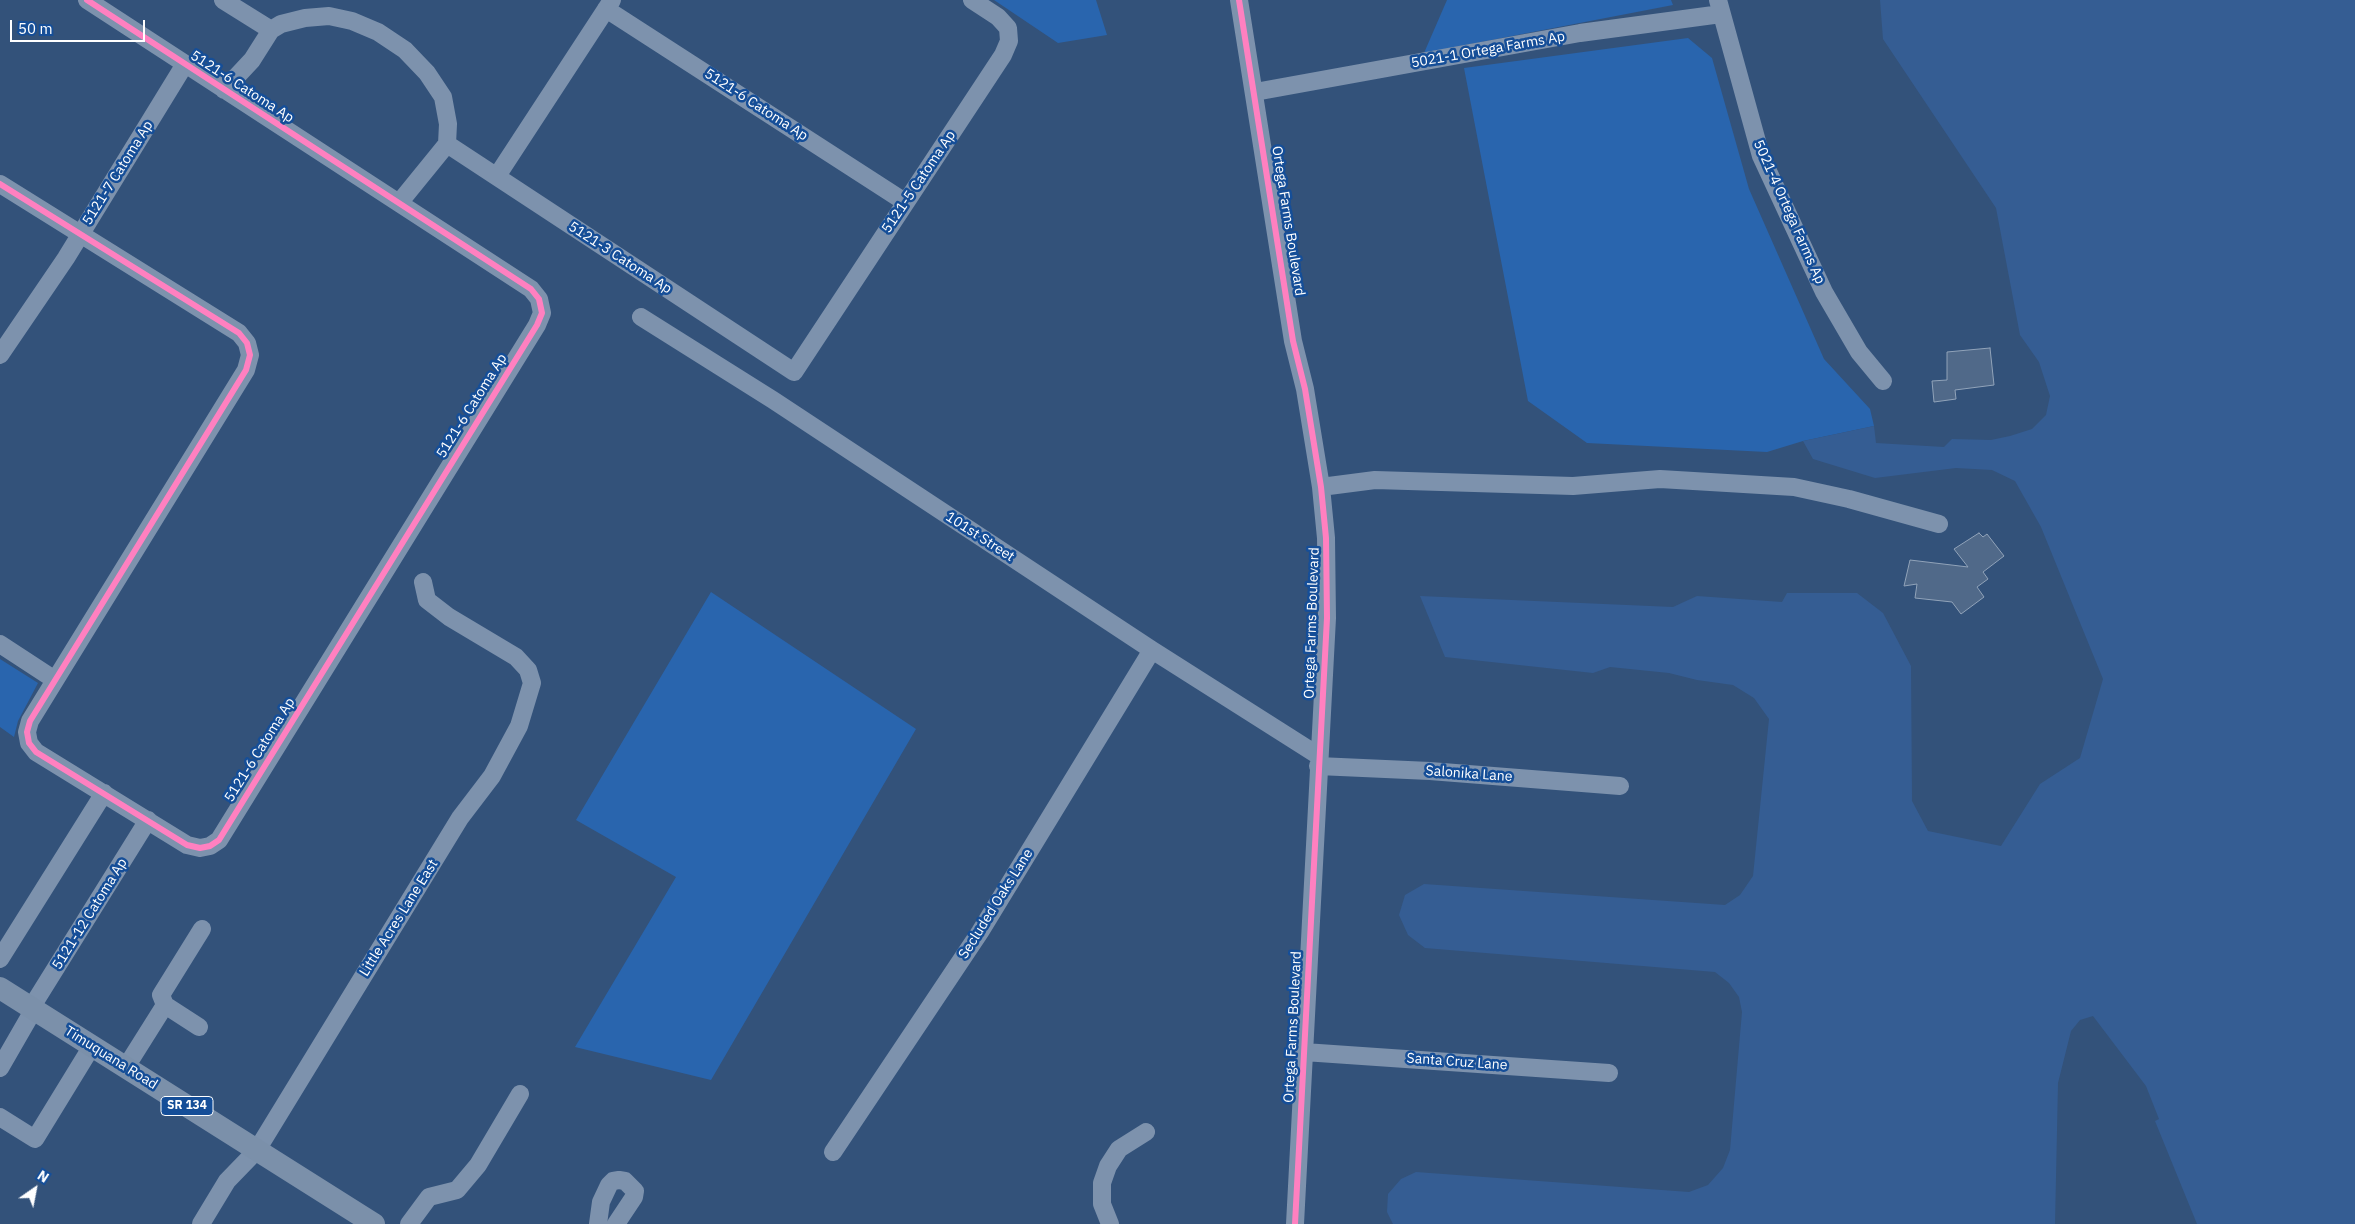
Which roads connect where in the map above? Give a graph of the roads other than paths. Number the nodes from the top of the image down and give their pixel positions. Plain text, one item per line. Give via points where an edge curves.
1 (87, 0) edge
2 (225, 0) edge
3 (972, 0) edge
4 (1239, 0) edge
5 (609, 4) edge
6 (1720, 7) edge
7 (271, 30) junction
8 (185, 64) junction
9 (224, 90) junction
10 (1255, 92) junction
11 (447, 144) junction
12 (497, 176) junction
13 (0, 184) edge
14 (905, 202) junction
15 (399, 203) junction
16 (80, 235) junction
17 (641, 317) dead end
18 (0, 355) edge
19 (794, 372) joint
20 (1883, 381) dead end
21 (1321, 487) junction
22 (1939, 524) dead end
23 (423, 582) dead end
24 (0, 644) edge
25 (1152, 650) junction
26 (54, 680) junction
27 (1318, 761) junction
28 (1620, 786) dead end
29 (104, 793) junction
30 (148, 820) junction
31 (202, 929) dead end
32 (0, 959) edge
33 (0, 988) edge
34 (166, 1005) junction
35 (33, 1009) junction
36 (199, 1027) dead end
37 (92, 1046) junction
38 (1304, 1052) junction
39 (126, 1067) junction
40 (0, 1068) edge
41 (1609, 1073) dead end
42 (520, 1094) dead end
43 (0, 1117) edge
44 (1146, 1132) dead end
45 (257, 1150) junction
46 (833, 1152) dead end
47 (367, 1222) edge
48 (200, 1224) edge
49 (409, 1224) edge
50 (598, 1224) edge
51 (616, 1224) edge
52 (1110, 1224) edge
53 (1295, 1224) edge

1 - 8 street, 5121-6 Catoma Ap
2 - 7 street
3 - 14 street, 5121-5 Catoma Ap via 998,17 1008,28 1009,41 1004,55
4 - 10 street, Ortega Farms Boulevard
5 - 12 street
5 - 14 street, 5121-6 Catoma Ap
6 - 10 street, 5021-1 Ortega Farms Ap
6 - 20 street, 5021-4 Ortega Farms Ap via 1761,156 1824,292 1859,352
7 - 9 street via 252,60
7 - 11 street via 305,18 329,16 378,32 398,45 427,73 443,97 448,124
8 - 9 street, 5121-6 Catoma Ap
8 - 16 street, 5121-7 Catoma Ap
9 - 15 street, 5121-6 Catoma Ap
10 - 21 street, Ortega Farms Boulevard via 1293,341 1305,389
11 - 12 street, 5121-3 Catoma Ap
11 - 15 street
12 - 19 street, 5121-3 Catoma Ap
13 - 16 street, 5121-6 Catoma Ap
14 - 19 street, 5121-5 Catoma Ap
15 - 30 street, 5121-6 Catoma Ap via 531,289 539,299 542,313 219,840 200,848 186,844
16 - 18 street, 5121-7 Catoma Ap
16 - 26 street, 5121-6 Catoma Ap via 239,333 247,343 250,355 246,370
17 - 25 street, 101st Street
21 - 22 street via 1376,480 1573,486 1660,480 1794,487
21 - 27 street, Ortega Farms Boulevard via 1327,609
23 - 45 street, Little Acres Lane East via 427,600 516,657 528,670 532,683 519,726 492,776 460,818
24 - 26 street
25 - 27 street, 101st Street
25 - 46 street, Secluded Oaks Lane via 980,932
26 - 29 street, 5121-6 Catoma Ap via 30,721 29,743 36,752
27 - 28 street, Salonika Lane
27 - 38 street, Ortega Farms Boulevard
29 - 30 street, 5121-6 Catoma Ap
29 - 32 street
30 - 35 street, 5121-12 Catoma Ap
31 - 34 street via 161,995
33 - 35 main road, Timuquana Road / SR 134
34 - 36 street
34 - 39 street
35 - 37 main road, Timuquana Road / SR 134
35 - 40 street, 5121-12 Catoma Ap
37 - 39 main road, Timuquana Road / SR 134
37 - 43 street via 35,1139
38 - 41 street, Santa Cruz Lane
38 - 53 street, Ortega Farms Boulevard
39 - 45 main road, Timuquana Road / SR 134
42 - 49 street via 478,1165 457,1190 429,1197
44 - 52 street via 1119,1149 1108,1166 1102,1183 1102,1204
45 - 47 main road, Timuquana Road / SR 134
45 - 48 street, Little Acres Lane East via 227,1180
50 - 51 street via 601,1202 609,1185 619,1180 625,1181 635,1191

